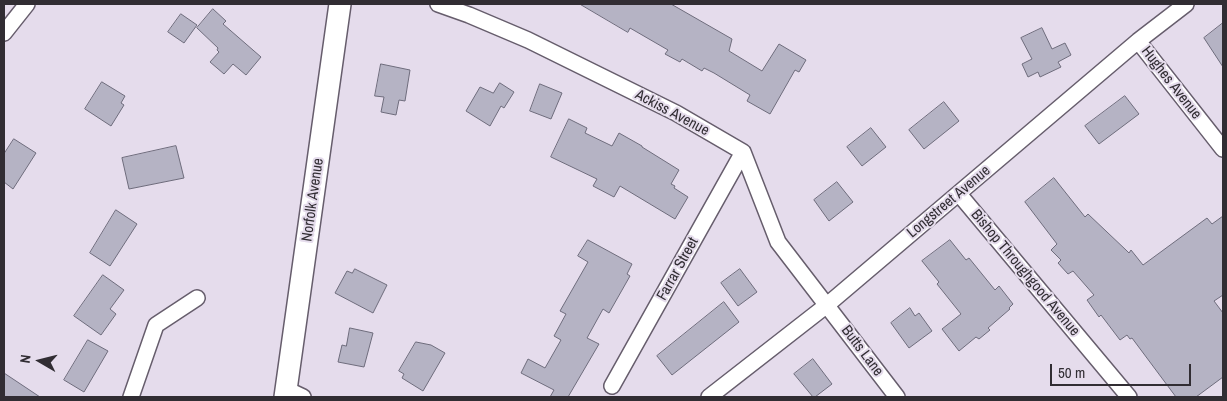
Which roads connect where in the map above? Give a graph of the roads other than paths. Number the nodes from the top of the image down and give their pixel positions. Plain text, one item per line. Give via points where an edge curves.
1 (27, 4) edge
2 (340, 4) edge
3 (438, 4) edge
4 (1186, 4) edge
5 (4, 33) edge
6 (1138, 41) junction
7 (1223, 149) edge
8 (743, 152) junction
9 (959, 194) junction
10 (197, 298) dead end
11 (827, 305) junction
12 (612, 386) dead end
13 (291, 394) edge
14 (131, 397) edge
15 (709, 397) edge
16 (897, 397) edge
17 (1130, 397) edge

1 - 5 street
2 - 13 main road, Norfolk Avenue
3 - 8 street, Ackiss Avenue via 536,44 676,113
4 - 6 street, Longstreet Avenue
6 - 7 street, Hughes Avenue
6 - 9 street, Longstreet Avenue
8 - 11 street via 778,242
8 - 12 street, Farrar Street
9 - 11 street, Longstreet Avenue
9 - 17 street, Bishop Throughgood Avenue
10 - 14 street via 156,325
11 - 15 street, Longstreet Avenue
11 - 16 street, Butts Lane

